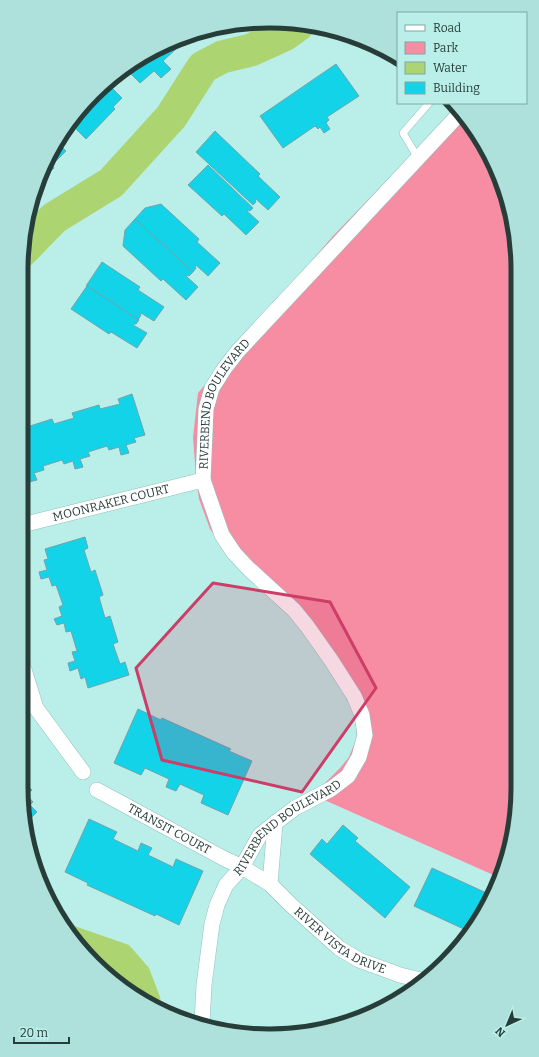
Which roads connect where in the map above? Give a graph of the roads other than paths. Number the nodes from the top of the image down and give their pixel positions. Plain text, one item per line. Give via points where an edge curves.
1 (427, 104) edge
2 (457, 117) edge
3 (418, 158) junction
4 (203, 480) junction
5 (28, 524) edge
6 (28, 682) edge
7 (83, 772) dead end
8 (97, 790) dead end
9 (275, 823) junction
10 (242, 867) junction
11 (270, 884) junction
12 (417, 979) edge
13 (202, 1019) edge

1 - 3 lane via 403,133
2 - 3 street, RIVERBEND BOULEVARD
3 - 4 street, RIVERBEND BOULEVARD via 224,369 212,388 206,409
4 - 5 street, MOONRAKER COURT
4 - 9 street, RIVERBEND BOULEVARD via 222,535 234,553 294,610 307,626 354,696 362,715 365,735 359,757 348,776
6 - 7 street via 36,708
8 - 10 street, TRANSIT COURT
9 - 10 street, RIVERBEND BOULEVARD via 260,835
9 - 11 street
10 - 11 street, RIVER VISTA DRIVE
10 - 13 street, RIVERBEND BOULEVARD via 226,885 212,924
11 - 12 street, RIVER VISTA DRIVE via 339,948 359,960

